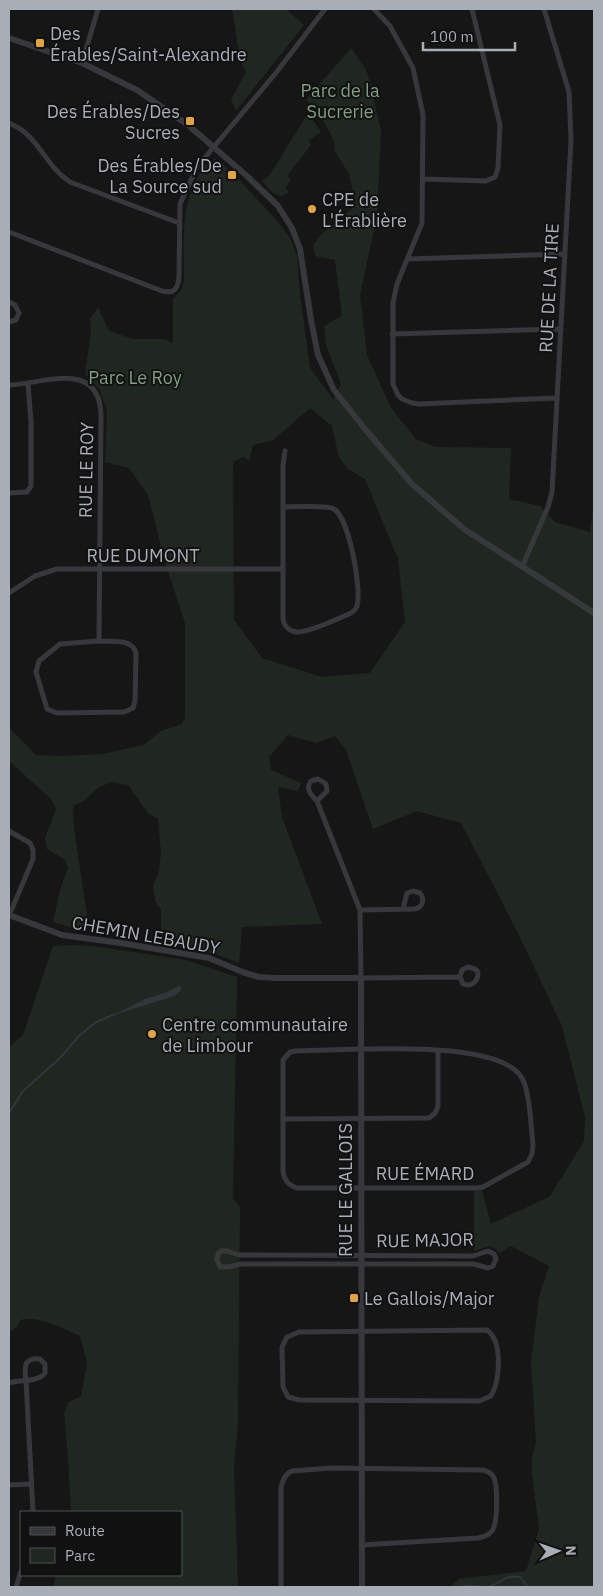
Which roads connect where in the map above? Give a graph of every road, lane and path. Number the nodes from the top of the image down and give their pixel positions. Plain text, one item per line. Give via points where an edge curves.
1 (98, 9) edge
2 (325, 9) edge
3 (374, 9) edge
4 (472, 9) edge
5 (544, 9) edge
6 (9, 38) edge
7 (82, 63) junction
8 (9, 122) edge
9 (214, 148) junction
10 (423, 179) junction
11 (179, 223) junction
12 (9, 232) edge
13 (564, 254) junction
14 (408, 259) junction
15 (9, 302) edge
16 (9, 322) edge
17 (561, 329) junction
18 (392, 334) junction
19 (28, 384) junction
20 (9, 385) edge
21 (556, 398) junction
22 (285, 451) dead end
23 (9, 493) edge
24 (283, 507) junction
25 (522, 567) junction
26 (99, 569) junction
27 (283, 569) junction
28 (9, 594) edge
29 (594, 613) edge
30 (99, 642) junction
31 (317, 801) dead end
32 (9, 831) edge
33 (403, 909) junction
34 (360, 910) junction
35 (9, 916) edge
36 (460, 977) dead end
37 (361, 978) junction
38 (361, 1049) junction
39 (438, 1050) junction
40 (360, 1118) junction
41 (282, 1119) junction
42 (361, 1187) junction
43 (360, 1255) junction
44 (360, 1264) junction
45 (361, 1331) junction
46 (26, 1380) junction
47 (9, 1383) edge
48 (361, 1400) junction
49 (361, 1469) junction
50 (32, 1484) junction
51 (9, 1485) edge
52 (33, 1511) edge
53 (361, 1545) junction
54 (20, 1575) edge
55 (16, 1587) edge
56 (281, 1587) edge
57 (362, 1587) edge

1 - 7 street
2 - 9 street
3 - 10 street via 390,26 413,68 423,115
4 - 10 street via 500,125 498,168 495,176 486,181
5 - 13 street, RUE DE LA TIRE via 569,92 571,140
6 - 7 street
7 - 9 street via 157,103
8 - 11 street via 30,135 58,173 70,182
9 - 11 street via 197,167 180,204
9 - 25 street via 278,206 292,228 300,249 318,356 334,390 412,484 464,529
10 - 14 street via 422,223
11 - 12 street via 178,283 171,293
13 - 14 street
13 - 17 street, RUE DE LA TIRE
14 - 18 street via 393,297
15 - 16 street via 16,305 19,313 16,320
17 - 18 street
17 - 21 street, RUE DE LA TIRE
18 - 21 street via 393,384 398,395 406,401 419,404
19 - 20 street, RUE LE ROY
19 - 23 street via 31,486 24,493
19 - 26 street, RUE LE ROY via 76,378 92,388 98,399 101,416
21 - 25 street, RUE DE LA TIRE via 552,492
22 - 24 street
24 - 27 street
24 - 27 street via 326,507 338,512 353,552 356,609 304,631 290,630 283,619
25 - 29 street
26 - 27 street, RUE DUMONT
26 - 28 street, RUE DUMONT via 50,571 35,576
26 - 30 street, RUE LE ROY
30 - 30 street via 128,643 133,647 136,653 136,701 133,708 128,712 57,712 47,709 36,672 39,661 60,644
31 - 34 street, RUE LE GALLOIS
32 - 35 street via 30,843 34,854
33 - 33 street via 415,910 421,906 423,899 420,893 407,893
33 - 34 street
34 - 37 street, RUE LE GALLOIS
35 - 37 street, CHEMIN LEBAUDY via 62,935 202,956 259,977
36 - 37 street, CHEMIN LEBAUDY
37 - 38 street, RUE LE GALLOIS
38 - 39 street, RUE ÉMARD
38 - 40 street, RUE LE GALLOIS
38 - 41 street, RUE ÉMARD via 290,1052 282,1065
39 - 40 street via 438,1106 432,1116 424,1119
39 - 42 street, RUE ÉMARD via 485,1057 519,1073 525,1085 532,1145 528,1162 483,1187
40 - 41 street
40 - 42 street, RUE LE GALLOIS
41 - 42 street, RUE ÉMARD via 283,1171 288,1184 296,1188
42 - 43 street, RUE LE GALLOIS
43 - 44 street, RUE LE GALLOIS
43 - 44 street, RUE MAJOR via 473,1256 488,1251 496,1259 495,1264 488,1268 473,1264
43 - 44 street, RUE MAJOR via 239,1255 224,1251 218,1254 217,1260 224,1268 241,1264
44 - 45 street, RUE LE GALLOIS
45 - 48 street, RUE LE GALLOIS
45 - 48 street via 299,1332 287,1337 282,1346 283,1387 288,1397 299,1400
45 - 48 street via 487,1330 498,1346 497,1383 491,1396 485,1399
46 - 46 street via 36,1380 43,1375 43,1362 34,1359 28,1362
46 - 47 street
46 - 50 street
48 - 49 street, RUE LE GALLOIS
49 - 53 street, RUE LE GALLOIS
49 - 53 street via 483,1470 494,1477 496,1484 496,1523 488,1535
49 - 56 street via 299,1469 288,1473 281,1498
50 - 51 street
50 - 52 street
53 - 57 street, RUE LE GALLOIS
54 - 55 street

